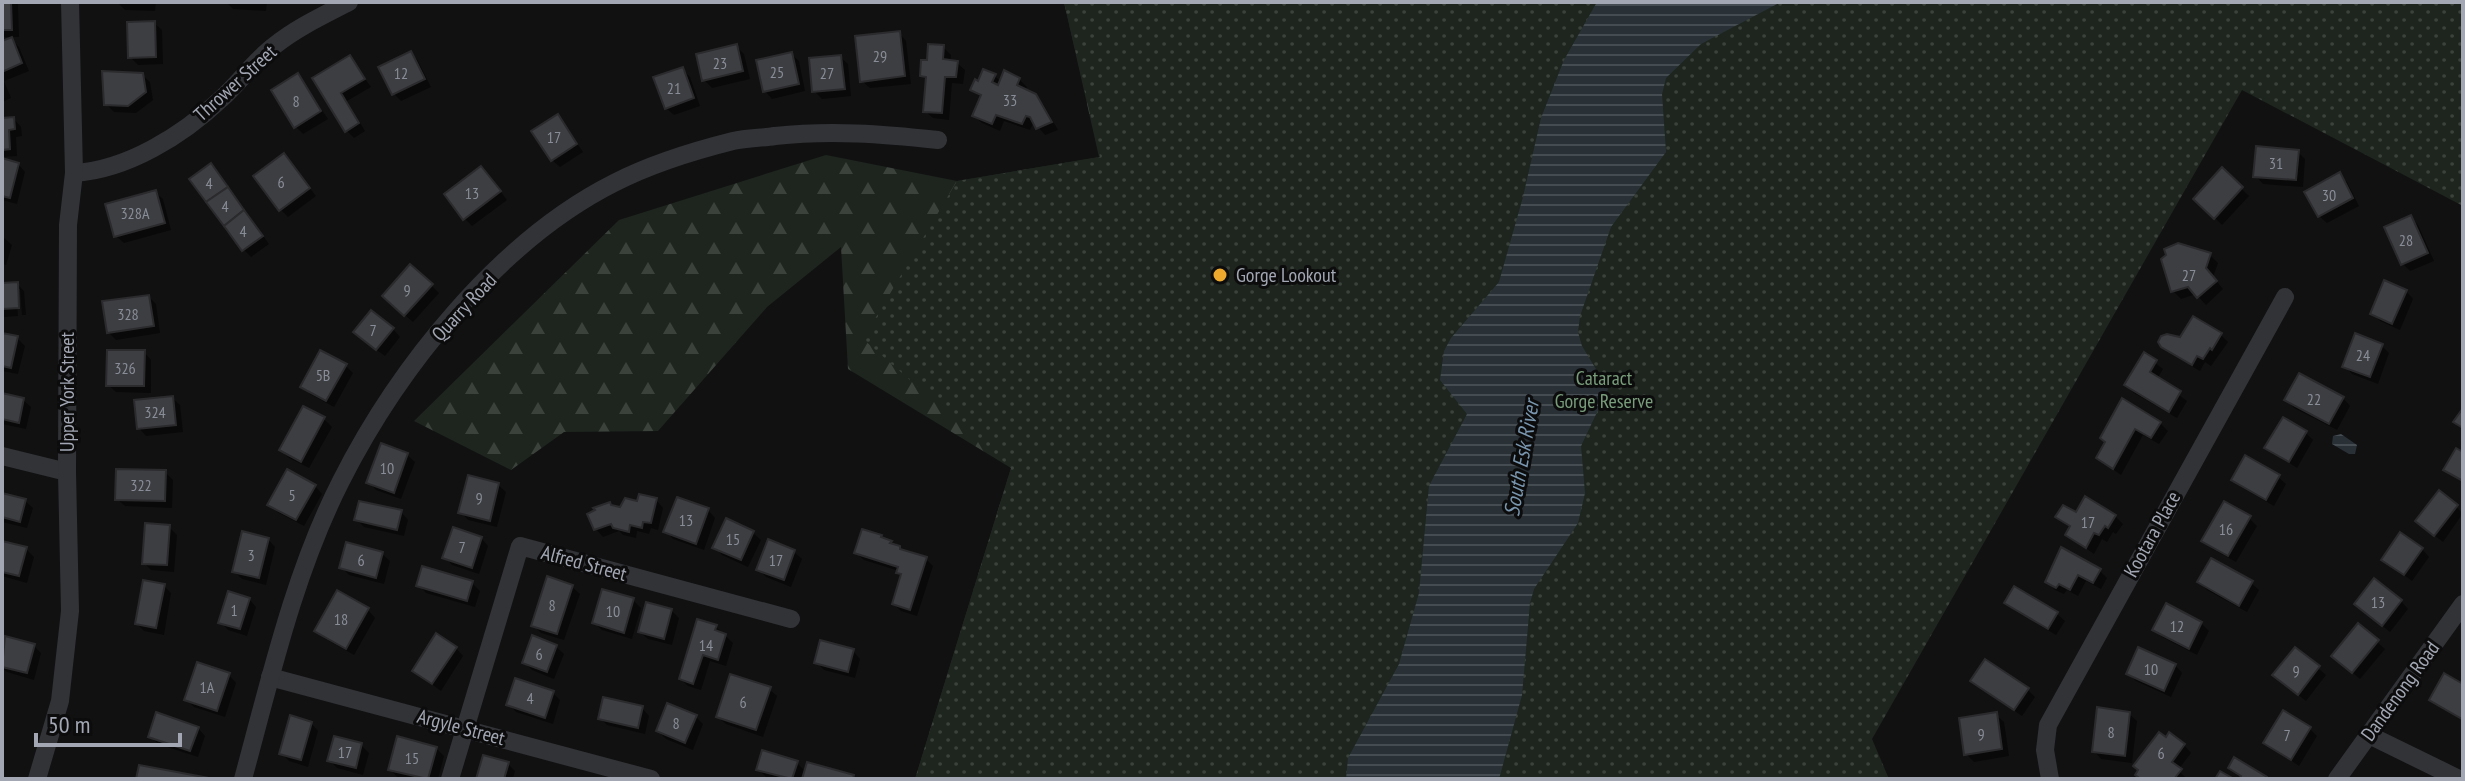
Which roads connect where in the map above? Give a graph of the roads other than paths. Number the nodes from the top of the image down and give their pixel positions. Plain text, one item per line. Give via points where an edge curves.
1 (70, 2) edge
2 (349, 2) edge
3 (938, 140) dead end
4 (74, 173) junction
5 (2285, 297) dead end
6 (2, 456) edge
7 (67, 472) junction
8 (2463, 604) edge
9 (791, 619) dead end
10 (270, 677) junction
11 (465, 728) junction
12 (2369, 735) junction
13 (37, 779) edge
14 (243, 779) edge
15 (450, 779) edge
16 (651, 779) edge
17 (2050, 779) edge
18 (2337, 779) edge
19 (2459, 779) edge

1 - 4 street, Upper York Street
2 - 4 street, Thrower Street via 275,45 220,100 170,136 119,163
3 - 10 street, Quarry Road via 820,132 736,140 651,166 559,217 455,312 379,414 324,519
4 - 7 street, Upper York Street via 68,225
5 - 17 street, Kootara Place via 2048,725
6 - 7 street
7 - 13 street, Upper York Street via 67,652 60,701
8 - 12 street, Dandenong Road
9 - 11 street, Alfred Street via 520,546
10 - 11 street, Argyle Street
10 - 14 street, Quarry Road
11 - 15 street, Alfred Street
11 - 16 street, Argyle Street
12 - 18 street, Dandenong Road
12 - 19 street

